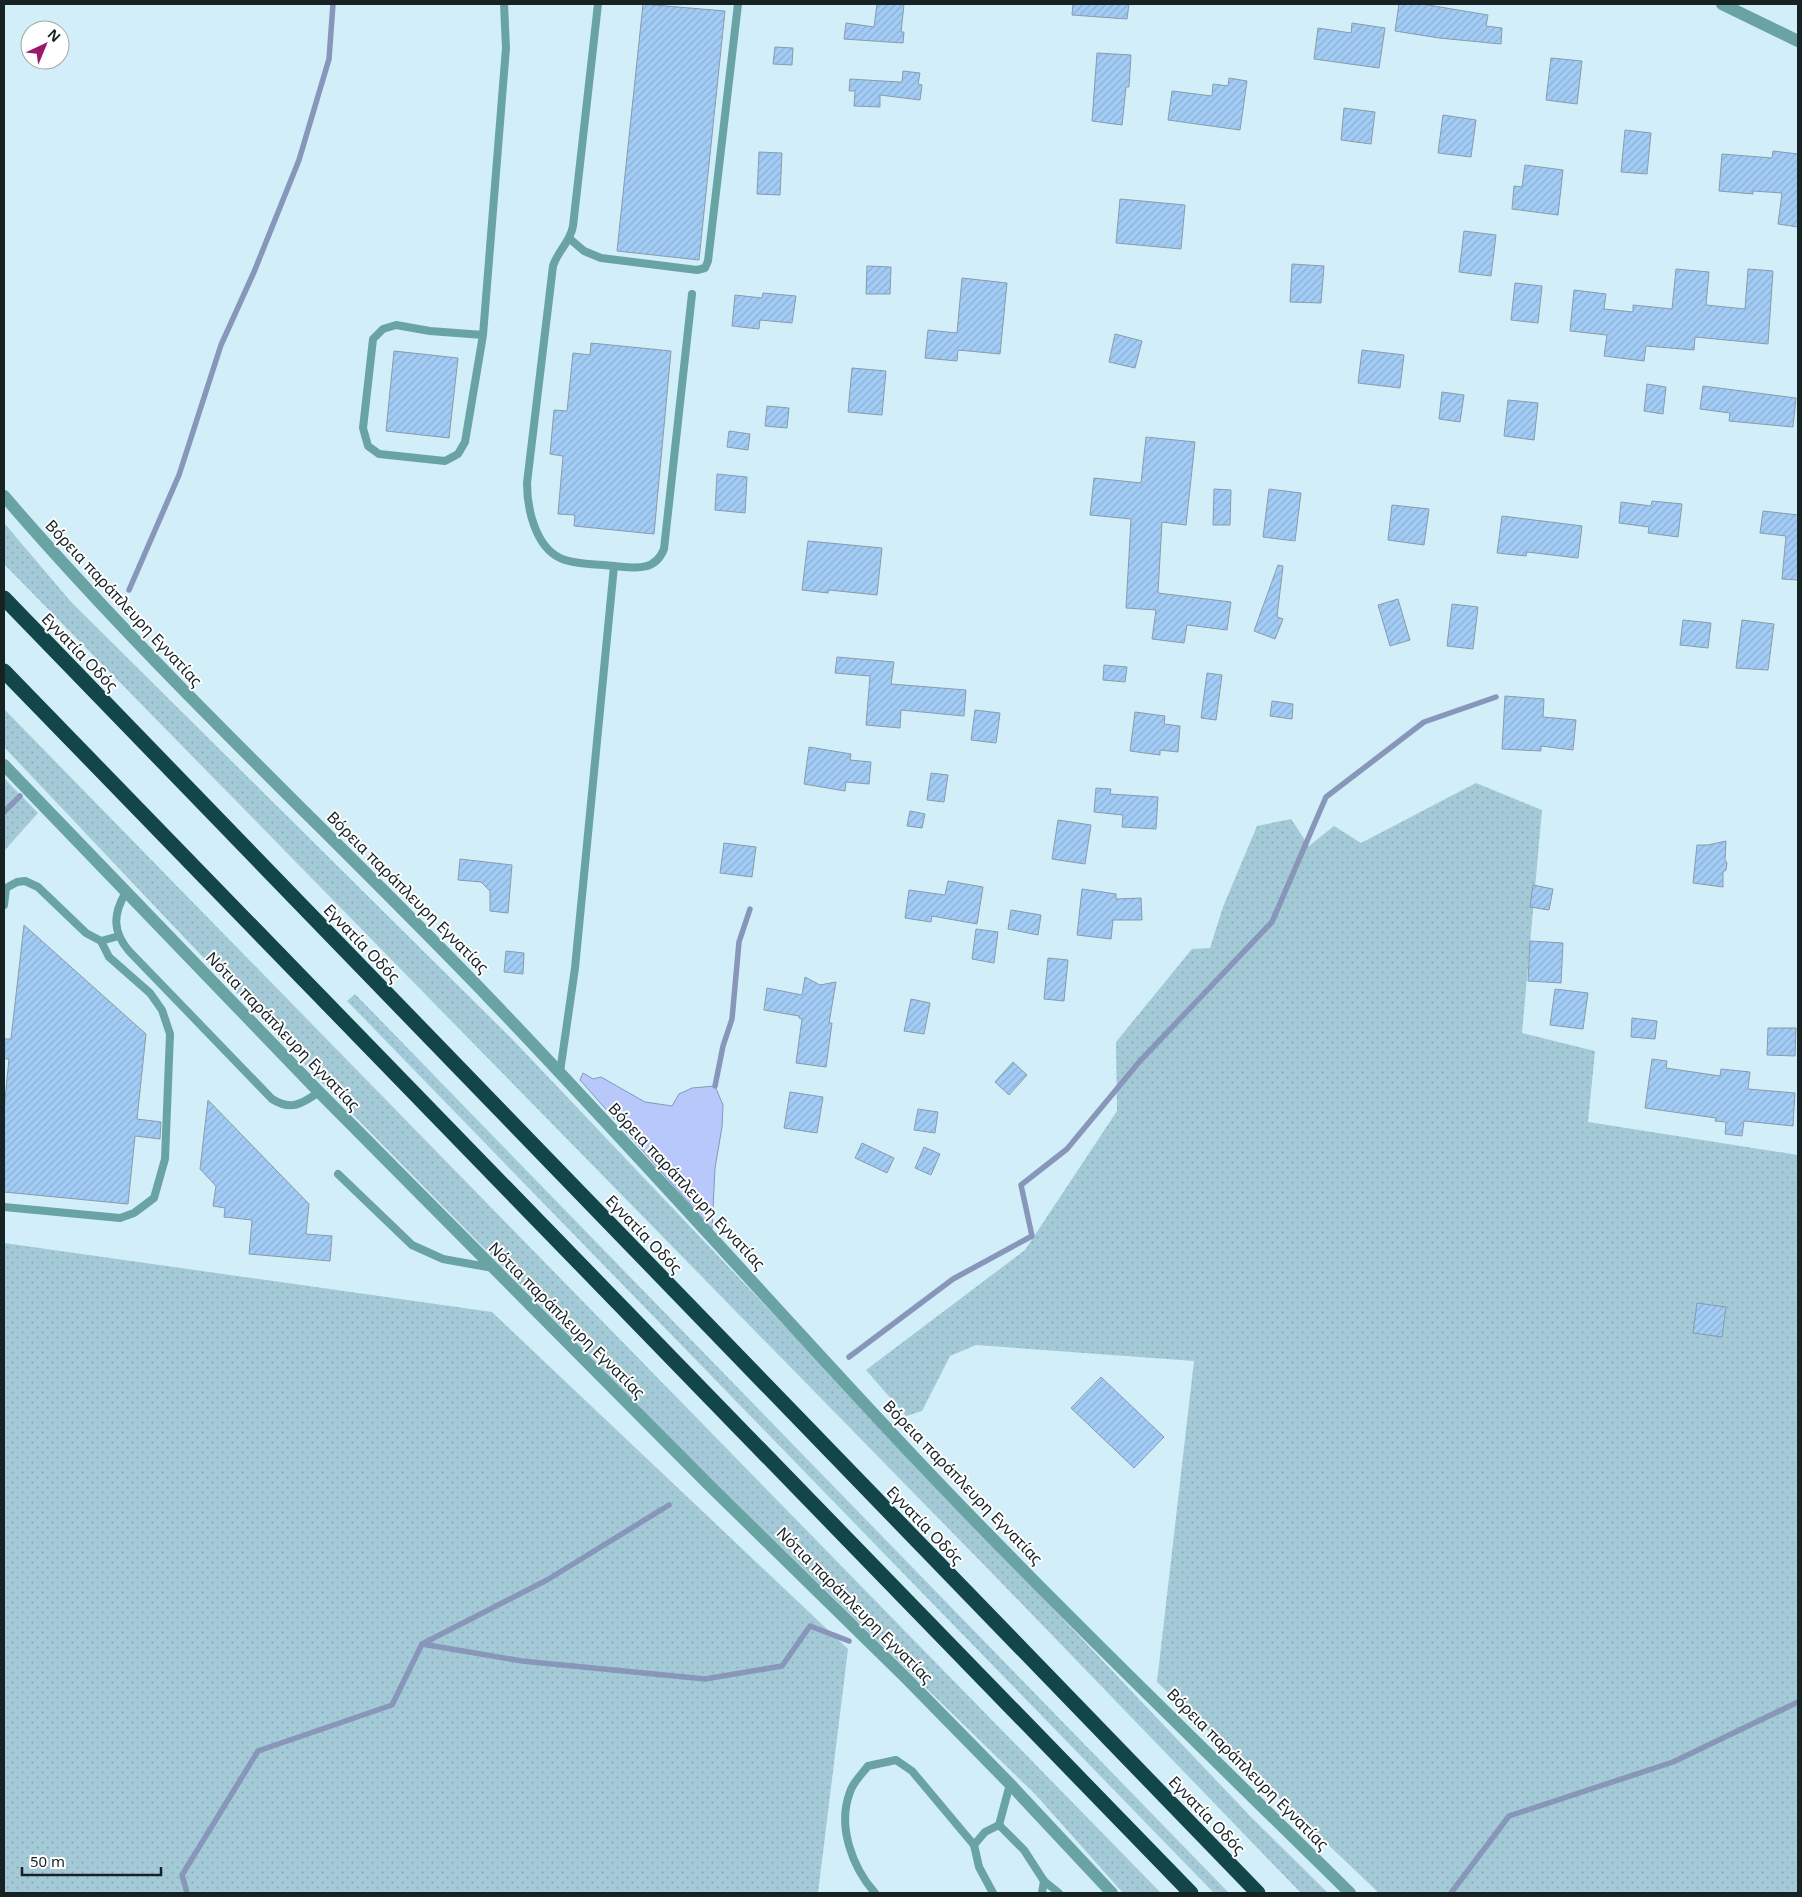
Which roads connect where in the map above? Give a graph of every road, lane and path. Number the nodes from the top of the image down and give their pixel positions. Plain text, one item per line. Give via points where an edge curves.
1 (504, 4) edge
2 (598, 4) edge
3 (738, 4) edge
4 (1722, 4) edge
5 (1798, 41) edge
6 (570, 239) junction
7 (692, 294) dead end
8 (483, 335) junction
9 (4, 496) edge
10 (614, 566) junction
11 (4, 598) edge
12 (4, 671) edge
13 (4, 765) edge
14 (126, 892) junction
15 (4, 905) edge
16 (119, 936) junction
17 (101, 942) junction
18 (560, 1072) junction
19 (319, 1092) junction
20 (338, 1174) dead end
21 (4, 1207) edge
22 (493, 1268) junction
23 (1010, 1784) junction
24 (999, 1825) junction
25 (974, 1845) junction
26 (1044, 1881) junction
27 (875, 1893) edge
28 (993, 1893) edge
29 (1042, 1893) edge
30 (1059, 1893) edge
31 (1112, 1893) edge
32 (1191, 1893) edge
33 (1258, 1893) edge
34 (1350, 1893) edge

1 - 8 lane via 506,48
2 - 6 lane
3 - 6 lane via 705,268 697,270 600,258 584,251
4 - 5 street
6 - 10 lane via 553,266 528,473 529,505 536,527 554,554 567,560
7 - 10 lane via 664,549 660,558 647,567
8 - 8 lane via 465,442 458,454 445,461 379,454 368,446 363,428 374,340 383,328 396,326
9 - 18 street, Βόρεια παράπλευρη Εγνατίας via 122,628
10 - 18 lane via 575,968
11 - 33 highway, Εγνατία Οδός
12 - 32 highway
13 - 14 street, Νότια παράπλευρη Εγνατίας
14 - 16 lane via 115,919
14 - 19 street, Νότια παράπλευρη Εγνατίας
15 - 17 lane via 6,888 25,881 38,887 86,933
16 - 17 lane
16 - 19 lane via 129,951 272,1100 292,1106
17 - 21 lane via 109,957 150,993 162,1010 170,1034 165,1159 154,1198 120,1218
18 - 34 street, Βόρεια παράπλευρη Εγνατίας via 918,1460 1032,1578
19 - 22 street, Νότια παράπλευρη Εγνατίας
20 - 22 lane via 412,1245 443,1260
22 - 23 street, Νότια παράπλευρη Εγνατίας
23 - 24 lane
23 - 31 street, Νότια παράπλευρη Εγνατίας
24 - 25 lane via 985,1832
24 - 26 lane via 1024,1850
25 - 27 lane via 912,1771 896,1760 868,1766 850,1790 844,1819 850,1850
25 - 28 lane via 979,1867
26 - 29 lane
26 - 30 lane

